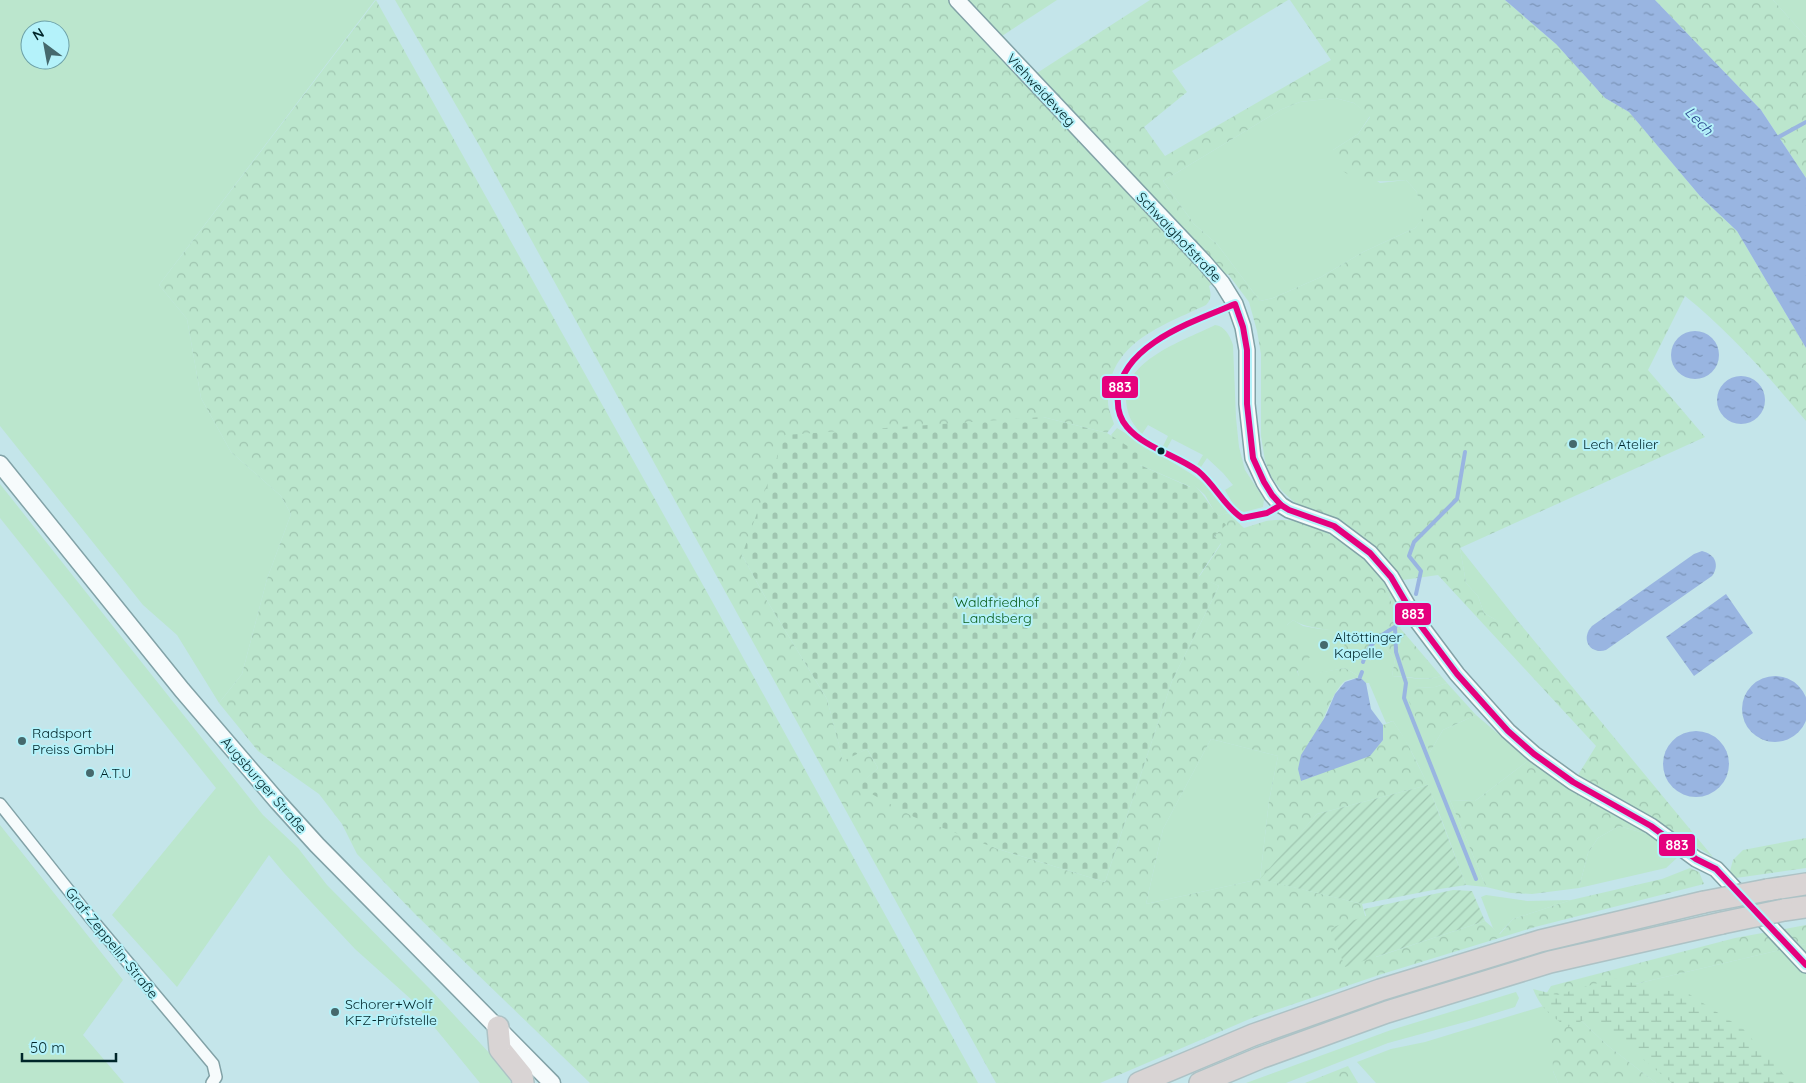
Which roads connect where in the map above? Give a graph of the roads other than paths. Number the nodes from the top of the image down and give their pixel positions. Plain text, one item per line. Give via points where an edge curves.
1 (957, 0) edge
2 (1126, 179) joint
3 (0, 464) edge
4 (0, 804) edge
5 (1806, 884) edge
6 (1806, 907) edge
7 (1806, 965) edge
8 (498, 1028) junction
9 (212, 1083) edge
10 (523, 1083) edge
11 (552, 1083) edge
12 (1139, 1083) edge
13 (1200, 1083) edge

1 - 2 street, Viehweideweg
2 - 7 street, Schwaighofstraße via 1204,262 1235,304 1247,350 1247,404 1253,458 1272,495 1289,510 1334,526 1370,553 1391,577 1415,618 1457,674 1508,731 1534,754 1573,782 1652,826 1716,869
3 - 8 main road, Augsburger Straße via 182,690 278,802
4 - 9 street, Graf-Zeppelin-Straße via 214,1064 216,1077
5 - 12 highway, bridge via 1704,902 1540,941 1380,990 1253,1035
6 - 13 highway, bridge via 1541,965 1387,1012
8 - 10 highway via 500,1049 522,1076
8 - 11 main road, Augsburger Straße

